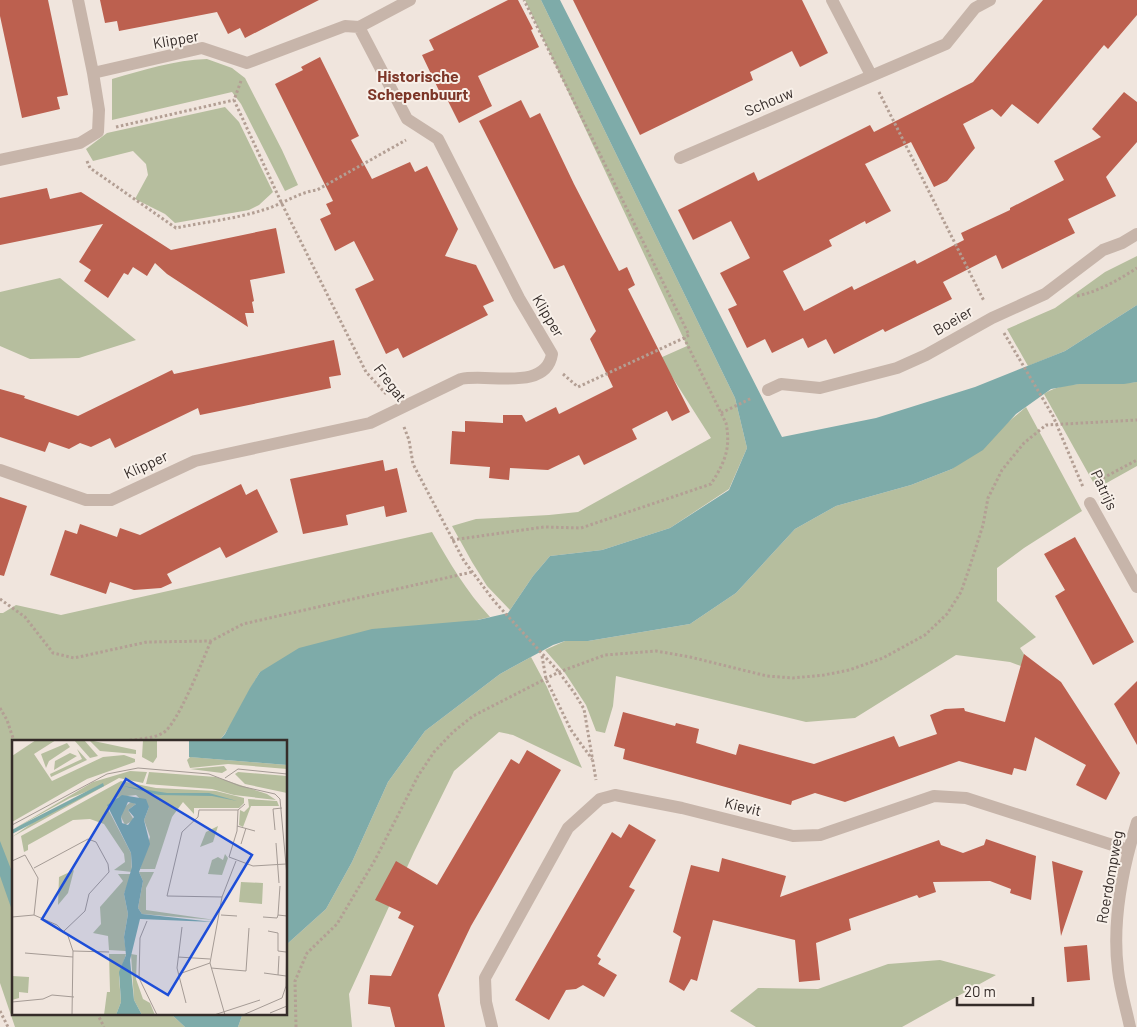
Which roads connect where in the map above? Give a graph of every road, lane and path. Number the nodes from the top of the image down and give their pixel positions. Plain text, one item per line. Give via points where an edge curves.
1 (78, 0) edge
2 (410, 0) edge
3 (524, 0) edge
4 (832, 0) edge
5 (990, 0) edge
6 (970, 4) edge
7 (359, 27) junction
8 (247, 63) junction
9 (94, 73) junction
10 (871, 75) junction
11 (234, 100) junction
12 (424, 130) junction
13 (98, 132) junction
14 (80, 143) junction
15 (680, 158) dead end
16 (0, 160) edge
17 (282, 204) junction
18 (1137, 234) edge
19 (1137, 268) edge
20 (1045, 294) junction
21 (992, 318) junction
22 (684, 338) junction
23 (551, 363) junction
24 (768, 390) dead end
25 (731, 408) dead end
26 (397, 410) junction
27 (721, 413) junction
28 (1137, 420) edge
29 (1056, 424) junction
30 (1137, 460) edge
31 (0, 470) edge
32 (1090, 503) junction
33 (452, 540) junction
34 (472, 572) junction
35 (1137, 587) edge
36 (0, 599) edge
37 (211, 641) junction
38 (542, 654) junction
39 (559, 672) junction
40 (546, 679) junction
41 (0, 708) edge
42 (14, 740) edge
43 (133, 740) edge
44 (1137, 822) edge
45 (1128, 850) junction
46 (0, 1011) edge
47 (98, 1014) edge
48 (104, 1026) edge
49 (8, 1027) edge
50 (99, 1027) edge
51 (296, 1027) edge
52 (492, 1027) edge
53 (1130, 1027) edge

1 - 9 street
2 - 7 street
3 - 22 path via 689,335
4 - 10 street
5 - 6 street, Schouw
6 - 10 street, Schouw via 946,44
7 - 8 street via 345,26
7 - 12 street, Klipper via 407,119
8 - 9 street, Klipper via 202,48
8 - 11 path
9 - 13 street
10 - 15 street, Schouw
10 - 21 path, Patrijs
11 - 13 path
11 - 17 path, Fregat
12 - 17 path via 316,190
12 - 23 street, Klipper via 438,139 519,298 552,354
13 - 14 street
14 - 16 street
14 - 17 path via 90,168 176,228
17 - 26 path, Fregat via 366,372 386,392
18 - 20 street, Boeier via 1103,250
19 - 20 path via 1094,292 1074,296
20 - 21 street, Boeier
21 - 24 street, Boeier via 926,356 897,368 820,388 781,384
21 - 29 path, Patrijs via 1002,329
22 - 23 path via 578,387
22 - 27 path
23 - 26 street, Klipper via 542,372 521,379 461,379
25 - 27 path
26 - 31 street, Klipper via 370,423 195,461 111,500 86,500
26 - 33 path, Fregat via 409,440 413,464
27 - 33 path via 729,435 728,451 711,484 581,528 544,527
28 - 29 path
29 - 32 path, Patrijs
29 - 39 path via 1046,425 1024,443 1002,470 988,498 983,525 961,592 947,614 925,635 883,658 849,670 793,678 767,676 656,651 632,652 606,655
30 - 32 path via 1103,478
32 - 35 street, Patrijs
33 - 34 path, Fregat
34 - 37 path via 243,624
34 - 38 path, Fregat
36 - 37 path via 25,617 53,653 74,658 147,642
37 - 43 path via 184,704 164,732
38 - 39 path, Fregat
38 - 40 path
39 - 40 path
39 - 40 path, Fregat via 584,709 592,760 571,730
40 - 51 path via 473,716 434,752 337,924 308,953 295,981
41 - 42 path
44 - 45 street, Roerdompweg
45 - 52 street, Kievit via 966,798 934,796 820,836 793,836 615,795 600,799 568,828 485,978
45 - 53 street, Roerdompweg via 1117,934 1118,970
46 - 49 path
47 - 48 path
48 - 50 path

